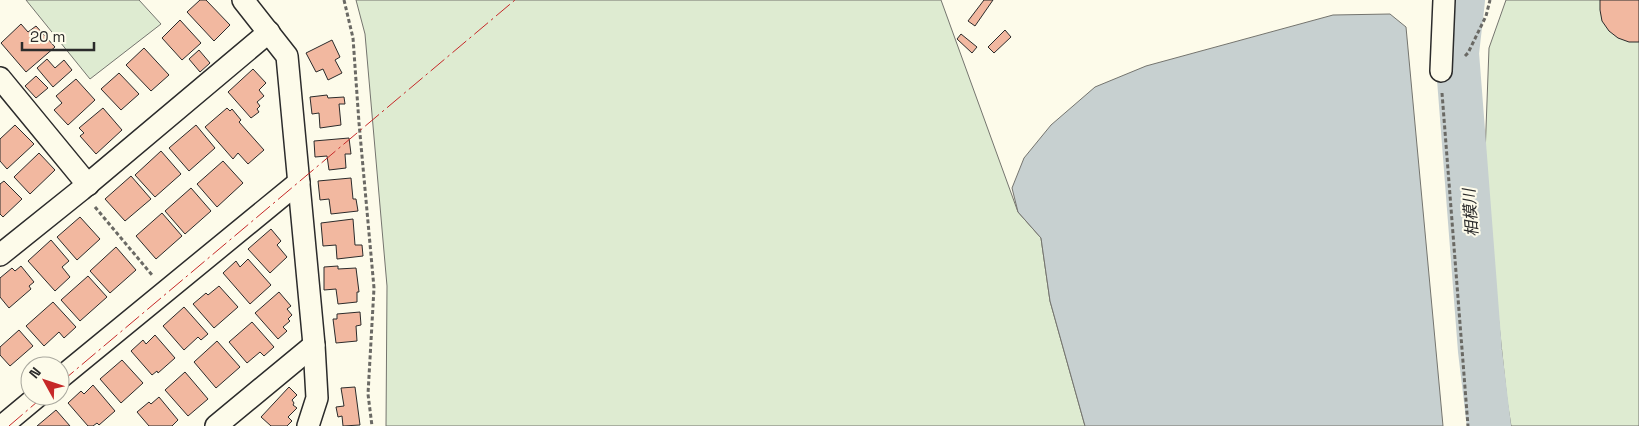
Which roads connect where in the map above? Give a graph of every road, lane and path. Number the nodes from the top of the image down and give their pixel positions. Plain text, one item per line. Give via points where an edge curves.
1 (243, 0) edge
2 (344, 0) edge
3 (1444, 0) edge
4 (1490, 0) edge
5 (269, 32) junction
6 (1468, 53) dead end
7 (1441, 71) joint
8 (4, 91) edge
9 (299, 182) junction
10 (84, 188) junction
11 (0, 255) edge
12 (157, 281) dead end
13 (314, 345) junction
14 (70, 370) edge
15 (26, 406) edge
16 (2, 426) edge
17 (216, 426) edge
18 (308, 426) edge
19 (372, 426) edge
20 (1468, 426) edge

1 - 5 street
2 - 19 path via 353,38 374,288 368,394
3 - 7 street
4 - 6 path
5 - 9 street via 287,56
5 - 10 street
7 - 20 path
8 - 10 street
9 - 13 street
9 - 14 street
10 - 11 street
10 - 12 path
13 - 17 street
13 - 18 street via 317,398
15 - 16 street

